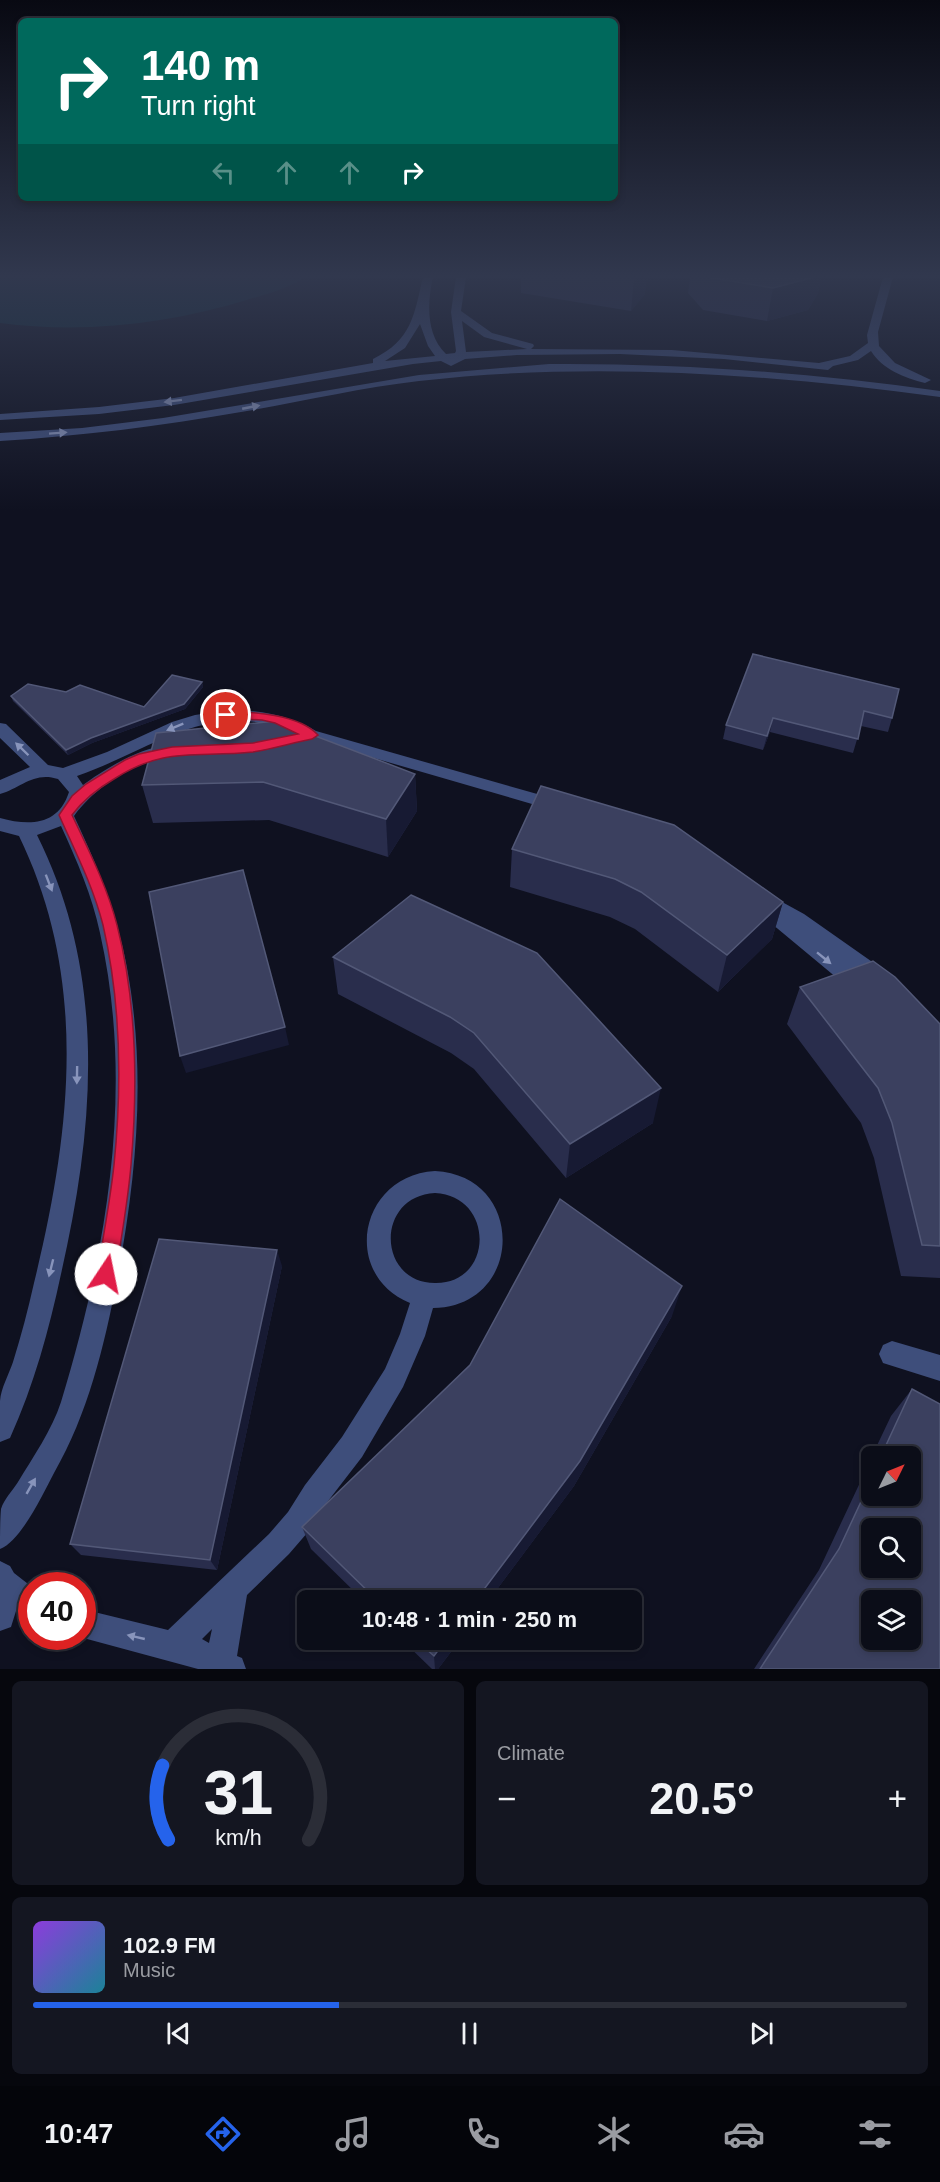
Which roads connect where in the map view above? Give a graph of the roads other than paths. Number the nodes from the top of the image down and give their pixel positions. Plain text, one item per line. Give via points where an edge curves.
1 (388, 355) edge
2 (445, 355) edge
3 (451, 355) edge
4 (503, 355) edge
5 (722, 355) edge
6 (858, 355) edge
7 (879, 355) edge
8 (450, 359) junction
9 (819, 366) junction
10 (357, 369) junction
11 (501, 370) junction
12 (925, 380) junction
13 (940, 382) edge
14 (369, 384) junction
15 (940, 394) edge
16 (0, 417) edge
17 (0, 437) edge
18 (210, 717) junction
19 (0, 728) edge
20 (255, 733) edge
21 (312, 735) junction
22 (220, 737) edge
23 (283, 742) edge
24 (190, 748) edge
25 (44, 771) junction
26 (64, 774) junction
27 (0, 786) edge
28 (71, 807) junction
29 (577, 810) edge
30 (0, 824) edge
31 (25, 830) junction
32 (885, 993) joint
33 (424, 1294) junction
34 (892, 1354) dead end
35 (940, 1368) edge
36 (0, 1428) edge
37 (0, 1535) edge
38 (1, 1580) edge
39 (234, 1587) junction
40 (18, 1594) edge
41 (0, 1616) edge
42 (96, 1627) edge
43 (173, 1646) junction
44 (224, 1667) edge

1 - 10 street
2 - 8 street
3 - 8 street
4 - 8 street
5 - 9 street
6 - 9 street
7 - 12 street via 892,366
8 - 10 street
8 - 11 street via 471,368
8 - 14 street
9 - 12 street
10 -> 16 street via 196,398
11 - 14 street
11 - 15 street via 692,367
12 - 13 street
17 -> 14 street via 170,421
18 - 21 street via 262,716
18 - 22 street
18 -> 26 street via 179,725 107,759
25 -> 19 street
20 - 21 street
21 - 23 street
21 - 29 street
24 - 28 street via 157,753 129,763 104,778
25 - 26 street
25 - 27 street via 21,775
26 - 28 street via 76,785
28 - 31 street via 47,825
37 -> 28 street via 31,1487 71,1411 111,1255 121,1186 127,1067 119,967 110,924
30 - 31 street
31 -> 36 street via 55,898 64,937 77,1026 78,1077 67,1193 53,1259 35,1331
32 -> 32 street via 797,919 749,891 808,945
33 - 33 street via 444,1295 462,1289 488,1263 493,1246 493,1228 487,1212 476,1198 445,1183 410,1189 395,1199 378,1228 377,1246 392,1278 407,1289
33 - 39 street via 394,1378 368,1424 298,1521
34 - 35 street
38 - 40 street
38 - 41 street
39 - 43 street
39 - 44 street
43 -> 42 street
43 - 44 street via 198,1653

